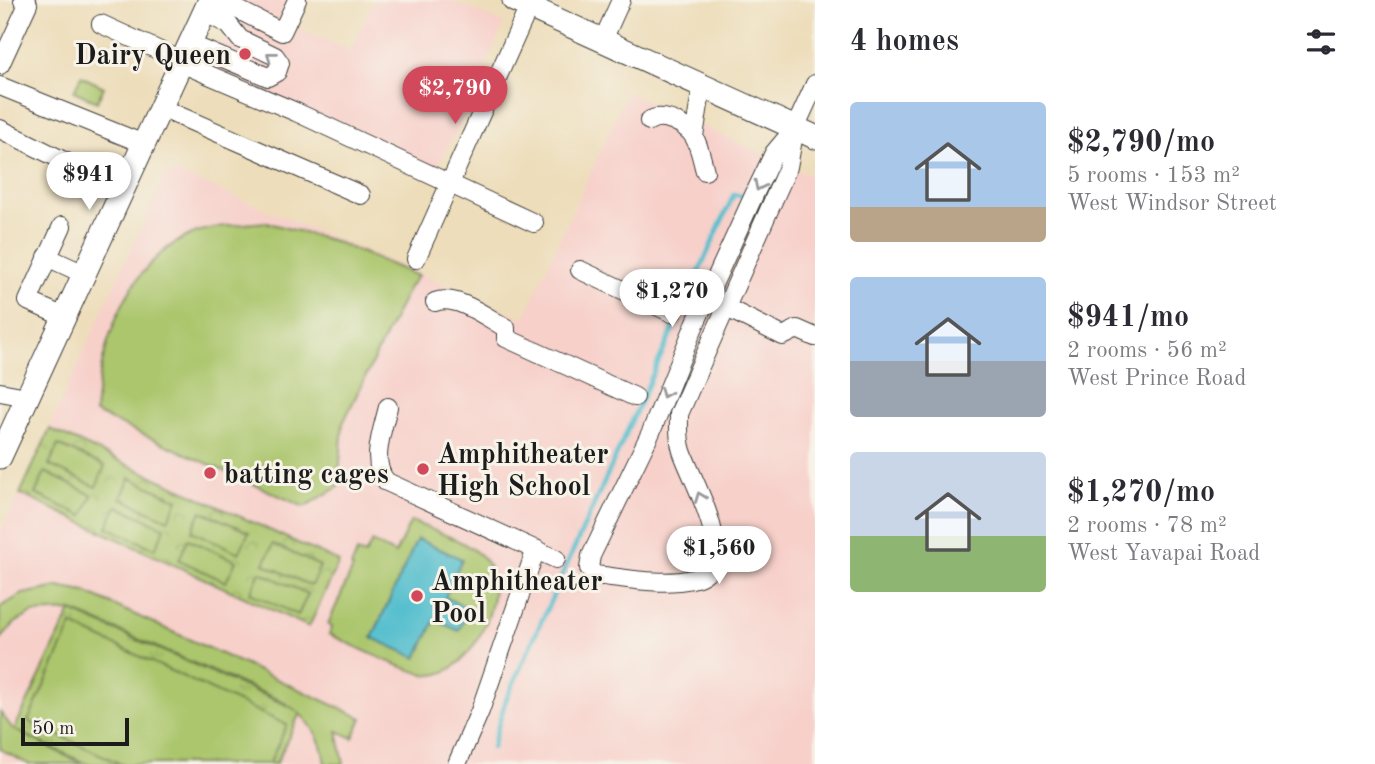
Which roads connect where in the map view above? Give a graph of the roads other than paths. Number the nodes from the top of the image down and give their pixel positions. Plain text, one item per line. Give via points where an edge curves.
1 (23, 0) edge
2 (297, 0) edge
3 (621, 0) edge
4 (525, 2) edge
5 (211, 4) edge
6 (101, 24) dead end
7 (603, 40) junction
8 (184, 56) junction
9 (0, 65) edge
10 (815, 84) edge
11 (0, 86) edge
12 (702, 86) junction
13 (160, 107) junction
14 (649, 121) dead end
15 (0, 129) edge
16 (805, 133) edge
17 (694, 136) junction
18 (144, 144) junction
19 (705, 171) dead end
20 (450, 184) junction
21 (122, 190) junction
22 (361, 195) dead end
23 (534, 223) dead end
24 (62, 226) dead end
25 (47, 257) junction
26 (416, 259) dead end
27 (580, 270) dead end
28 (84, 274) junction
29 (706, 298) junction
30 (435, 302) dead end
31 (724, 307) junction
32 (672, 313) dead end
33 (64, 317) junction
34 (815, 337) edge
35 (0, 392) edge
36 (27, 397) junction
37 (635, 397) dead end
38 (388, 407) dead end
39 (2, 446) edge
40 (536, 549) junction
41 (556, 559) dead end
42 (457, 764) edge

1 - 9 street via 28,4
2 - 5 street via 282,32
3 - 7 street
4 - 7 main road
4 - 20 street
5 - 8 main road
8 -> 5 street via 268,77 277,72 280,63 275,56 240,38
6 - 8 street
7 - 12 main road
8 - 13 main road
8 - 20 street
10 - 16 street
11 - 18 street
12 - 16 main road
12 - 17 street
13 - 18 main road
13 - 22 street
14 - 17 street via 666,117
15 - 21 street
16 -> 29 street via 774,153
16 - 31 street
17 - 19 street
18 - 21 main road
20 - 23 street
20 - 26 street
21 - 28 main road
24 - 25 street
25 - 28 street
25 - 33 street via 28,301
27 - 32 street
28 - 33 main road
29 - 31 street
29 -> 31 street via 650,434 591,556 589,568 594,575 687,580 703,575 714,560 715,539 678,428 679,414
30 - 37 street via 457,302 506,328 506,338
31 - 34 street via 783,336 797,329
33 - 36 main road
35 - 36 street
36 - 39 main road
38 - 40 street via 378,460 387,482
40 - 41 street
40 - 42 street

